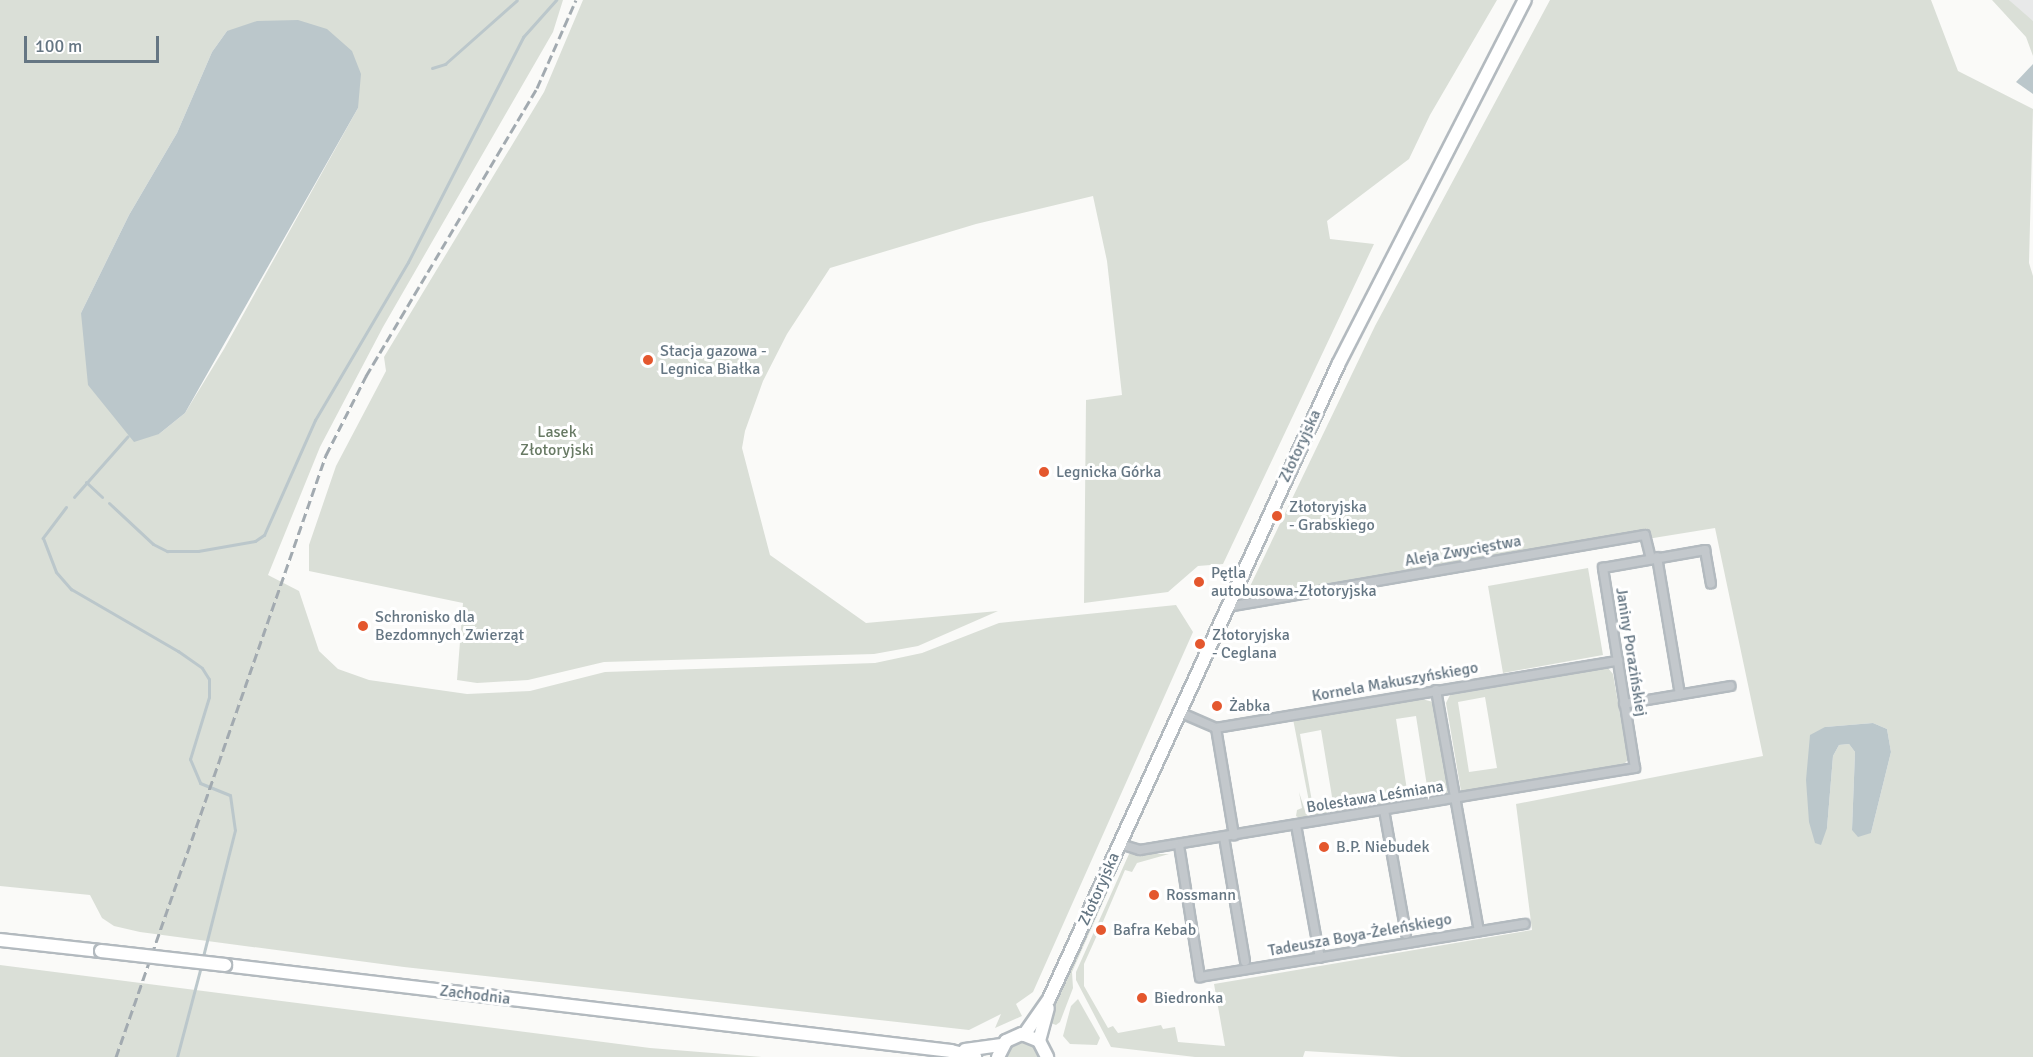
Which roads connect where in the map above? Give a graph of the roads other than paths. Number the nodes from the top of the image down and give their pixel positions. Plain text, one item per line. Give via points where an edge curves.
1 (1525, 0) edge
2 (1654, 558) junction
3 (1711, 583) dead end
4 (1227, 607) junction
5 (1618, 661) junction
6 (1730, 686) dead end
7 (1436, 690) junction
8 (1680, 694) junction
9 (1624, 704) junction
10 (1179, 712) junction
11 (1216, 728) junction
12 (1635, 768) joint
13 (1456, 798) junction
14 (1384, 810) junction
15 (1296, 825) junction
16 (1229, 836) junction
17 (1120, 844) junction
18 (1179, 845) junction
19 (1525, 924) dead end
20 (1479, 931) junction
21 (1406, 934) dead end
22 (0, 940) edge
23 (1320, 958) junction
24 (1245, 962) dead end
25 (1049, 999) junction
26 (1024, 1035) junction
27 (1039, 1041) junction
28 (1000, 1051) edge
29 (956, 1054) edge
30 (1048, 1056) edge
31 (975, 1057) edge

1 - 4 street, Złotoryjska via 1338,365
2 - 3 street, Janiny Porazińskiej via 1705,550
2 - 4 street, Aleja Zwycięstwa via 1644,535
2 - 5 street, Janiny Porazińskiej via 1603,568
2 - 8 street
4 - 10 street, Złotoryjska
5 - 7 street, Kornela Makuszyńskiego
5 - 9 street, Janiny Porazińskiej
6 - 8 street
7 - 11 street, Kornela Makuszyńskiego
7 - 13 street
8 - 9 street
9 - 12 street, Janiny Porazińskiej
10 - 11 street
10 - 17 street, Złotoryjska
11 - 16 street
12 - 13 street, Bolesława Leśmiana
13 - 14 street, Bolesława Leśmiana
13 - 20 street
14 - 15 street, Bolesława Leśmiana
14 - 21 street
15 - 16 street, Bolesława Leśmiana
15 - 23 street
16 - 18 street, Bolesława Leśmiana
16 - 24 street
17 - 18 street, Bolesława Leśmiana via 1140,850
17 - 25 street, Złotoryjska
18 - 23 street, Tadeusza Boya-Żeleńskiego via 1200,976
19 - 20 street, Tadeusza Boya-Żeleńskiego
20 - 23 street, Tadeusza Boya-Żeleńskiego
22 - 29 street, Zachodnia, bridge
25 - 26 street, Złotoryjska
25 - 27 street, Złotoryjska
26 - 27 street
26 - 28 street, Zachodnia via 1010,1038
27 - 30 street
28 - 29 street, Zachodnia
29 - 31 street, Zachodnia

